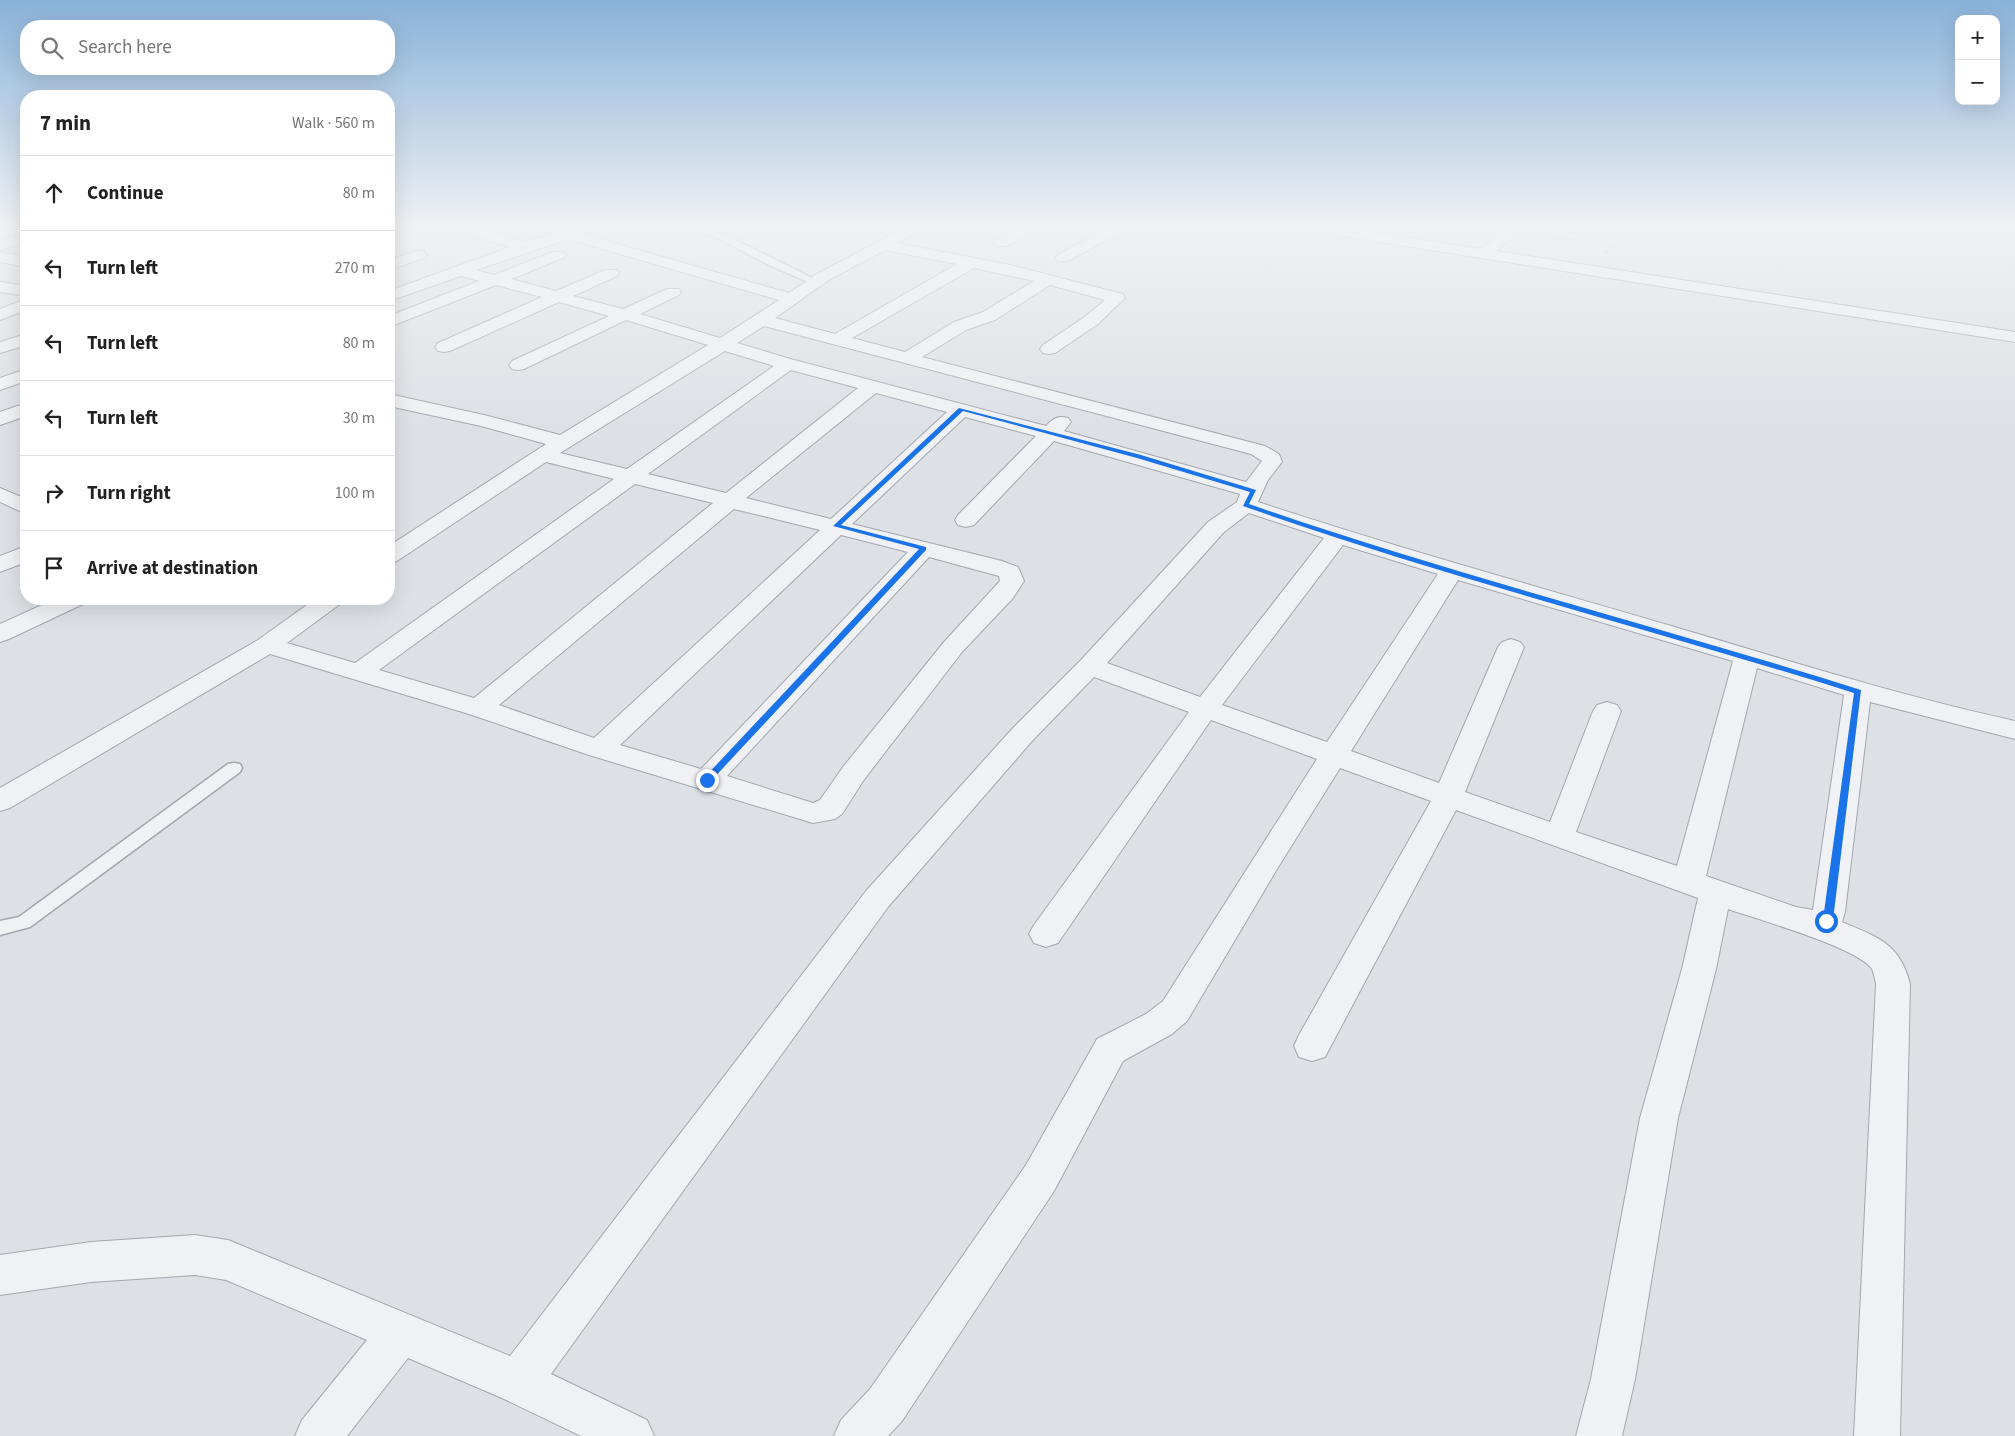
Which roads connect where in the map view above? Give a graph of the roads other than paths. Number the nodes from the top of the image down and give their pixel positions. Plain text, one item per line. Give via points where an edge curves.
1 (460, 294) edge
2 (545, 294) edge
3 (564, 294) edge
4 (668, 294) edge
5 (775, 294) edge
6 (799, 294) edge
7 (917, 294) edge
8 (1025, 294) edge
9 (1102, 294) edge
10 (1742, 294) edge
11 (557, 297) junction
12 (792, 299) junction
13 (20, 307) edge
14 (623, 314) junction
15 (0, 315) edge
16 (0, 319) edge
17 (395, 320) edge
18 (762, 320) junction
19 (20, 323) edge
20 (2015, 337) edge
21 (838, 339) junction
22 (20, 341) edge
23 (724, 343) junction
24 (444, 347) dead end
25 (0, 348) edge
26 (1049, 349) dead end
27 (909, 357) junction
28 (788, 364) junction
29 (518, 365) dead end
30 (20, 377) edge
31 (0, 384) edge
32 (873, 386) junction
33 (395, 401) edge
34 (1079, 403) junction
35 (962, 409) junction
36 (20, 411) edge
37 (0, 419) edge
38 (1051, 433) junction
39 (563, 442) junction
40 (543, 456) junction
41 (633, 476) junction
42 (1249, 498) junction
43 (731, 500) junction
44 (966, 520) dead end
45 (836, 526) junction
46 (1337, 537) junction
47 (924, 548) junction
48 (395, 552) edge
49 (20, 556) edge
50 (0, 565) edge
51 (1452, 570) junction
52 (61, 605) edge
53 (323, 605) edge
54 (0, 634) edge
55 (267, 645) junction
56 (1511, 647) dead end
57 (1747, 656) junction
58 (1090, 666) junction
59 (360, 671) junction
60 (1858, 692) junction
61 (479, 708) junction
62 (1205, 709) junction
63 (1607, 711) dead end
64 (2015, 730) edge
65 (599, 749) junction
66 (1334, 755) junction
67 (234, 768) dead end
68 (707, 780) junction
69 (1448, 797) junction
70 (0, 802) edge
71 (1559, 837) junction
72 (1702, 887) junction
73 (1814, 923) junction
74 (0, 928) edge
75 (1046, 934) dead end
76 (1312, 1046) dead end
77 (0, 1275) edge
78 (400, 1333) junction
79 (518, 1382) junction
80 (318, 1436) edge
81 (631, 1436) edge
82 (857, 1436) edge
83 (1599, 1436) edge
84 (1877, 1436) edge

1 - 17 street
2 - 11 street
3 - 11 street
4 - 14 street
5 - 12 street
6 - 12 street
7 - 21 street
8 - 27 street via 996,312 960,326
9 - 26 street via 1118,298
10 - 20 street
11 - 14 street
11 - 24 street
12 - 18 street
13 - 15 street
14 - 23 street
14 - 29 street
16 - 19 street
18 - 21 street
18 - 23 street
21 - 27 street
22 - 25 street
23 - 28 street
23 - 39 street
27 - 34 street
28 - 32 street
28 - 41 street
30 - 31 street
32 - 35 street
32 - 43 street
33 - 39 street
34 - 38 street
34 - 42 street via 1266,453 1272,462 1258,478
35 - 38 street
35 - 45 street
36 - 37 street
38 - 42 street
38 - 44 street
39 - 40 street
40 - 41 street
40 - 48 street
41 - 43 street
41 - 59 street
42 - 46 street
42 - 58 street via 1216,527
43 - 45 street
43 - 61 street
45 - 47 street
45 - 65 street
46 - 51 street
46 - 62 street
47 - 68 street
47 - 68 street via 1010,572 1012,581 953,647 853,774 831,807 824,812 813,812
49 - 50 street
51 - 57 street
51 - 66 street
52 - 54 street
53 - 55 street
55 - 59 street
55 - 70 street
56 - 69 street
57 - 60 street
57 - 72 street
58 - 62 street
58 - 79 street via 1022,735 877,899
59 - 61 street
60 - 64 street
60 - 73 street via 1829,912 1826,921
61 - 65 street
62 - 66 street
62 - 75 street
63 - 71 street
65 - 68 street
66 - 69 street
66 - 82 street via 1175,1011 1159,1024 1110,1050 1040,1178 886,1405
67 - 74 lane via 24,922
69 - 71 street
69 - 76 street
71 - 72 street
72 - 73 street via 1792,919
72 - 83 street via 1699,969 1659,1118 1613,1379
73 - 84 street via 1882,958 1890,969 1893,984
77 - 78 street via 91,1262 195,1255 228,1260
78 - 79 street
78 - 80 street
79 - 81 street

